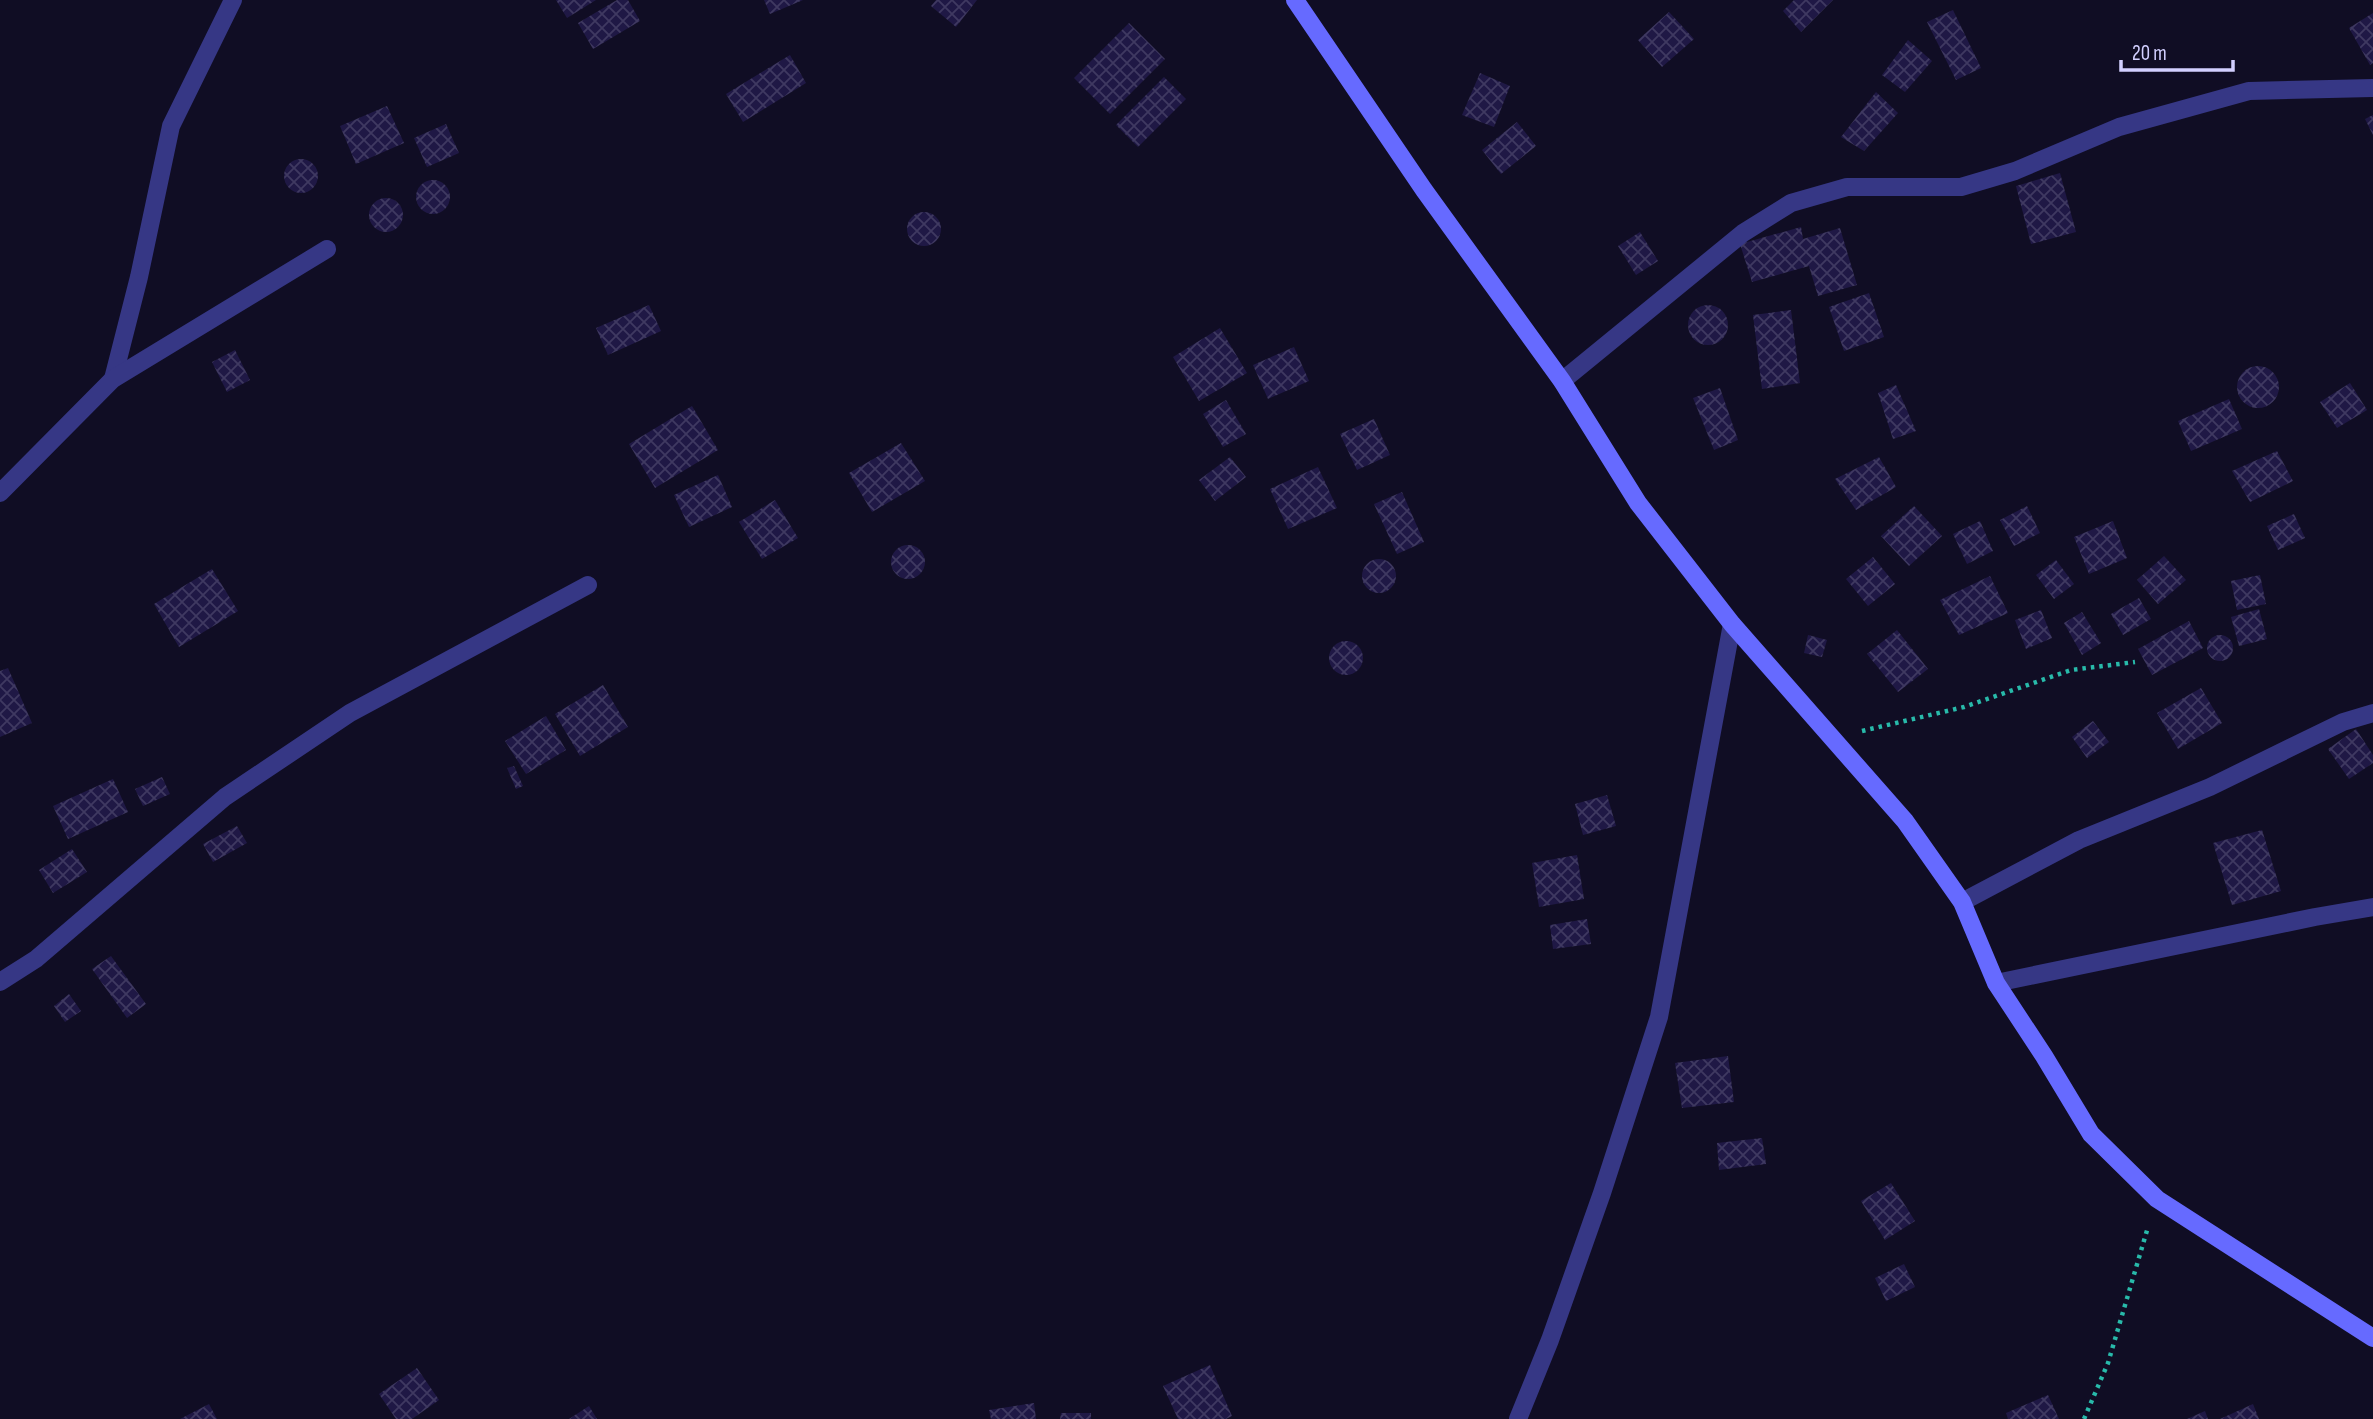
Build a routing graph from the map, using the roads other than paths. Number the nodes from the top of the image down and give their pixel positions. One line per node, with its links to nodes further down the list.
1 (233, 0): 5 (street)
2 (1295, 0): 6 (street)
3 (2373, 88): 6 (street)
4 (327, 249): 5 (street)
5 (113, 379): 7 (street)
6 (1562, 382): 9 (street)
7 (0, 493)
8 (589, 585): 13 (street)
9 (1732, 624): 11 (street); 16 (street)
10 (2373, 713): 11 (street)
11 (1962, 902): 14 (street)
12 (2373, 907): 14 (street)
13 (0, 982)
14 (1996, 984): 15 (street)
15 (2373, 1338)
16 (1518, 1419)

